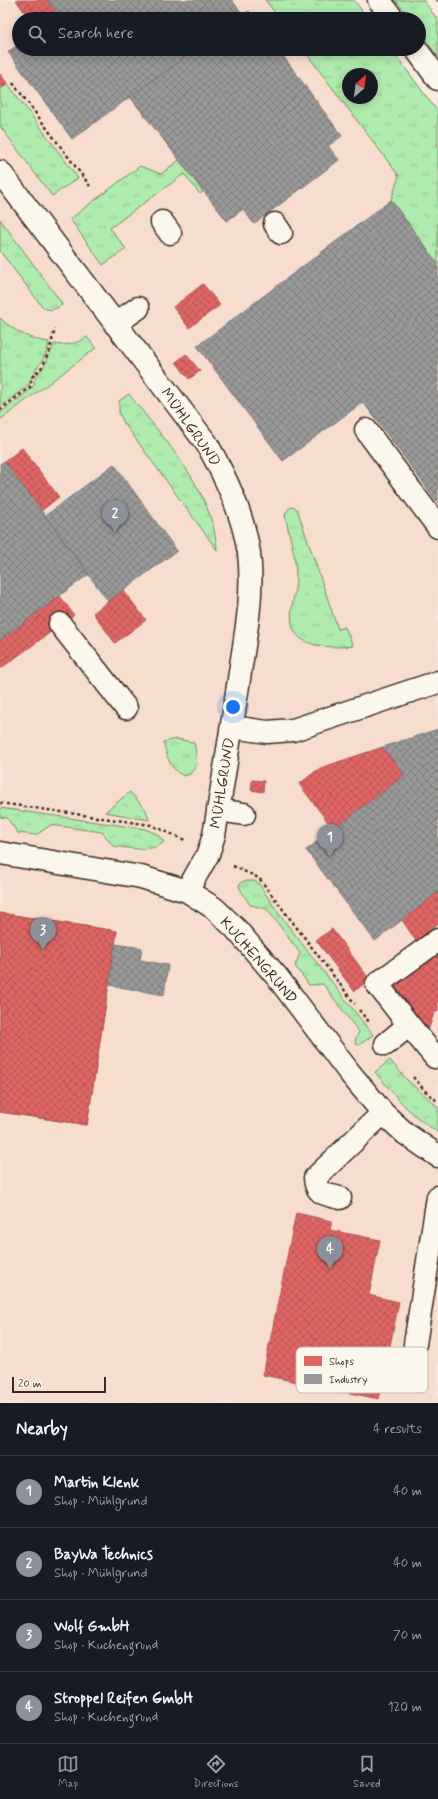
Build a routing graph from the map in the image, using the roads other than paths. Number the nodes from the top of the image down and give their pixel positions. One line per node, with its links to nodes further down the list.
1 (379, 0): 2 (street)
2 (388, 12)
3 (421, 56): 4 (street)
4 (438, 79)
5 (0, 172): 7 (street, MÜHLGRUND)
6 (138, 308): 7 (street)
7 (115, 324): 13 (street, MÜHLGRUND)
8 (366, 430): 9 (street)
9 (438, 527)
10 (60, 624): 12 (street)
11 (438, 682): 13 (street)
12 (126, 708)
13 (232, 727): 14 (street, MÜHLGRUND)
14 (218, 810): 15 (street); 17 (street, MÜHLGRUND)
15 (244, 814)
16 (0, 853): 17 (street, KUCHENGRUND)
17 (187, 891): 22 (street, KUCHENGRUND)
18 (438, 940): 19 (street)
19 (409, 1026): 20 (street); 21 (street)
20 (386, 1044)
21 (435, 1057)
22 (383, 1113): 23 (street, KUCHENGRUND); 25 (street)
23 (438, 1156)
24 (438, 1197): 26 (street)
25 (340, 1198)
26 (415, 1344)

